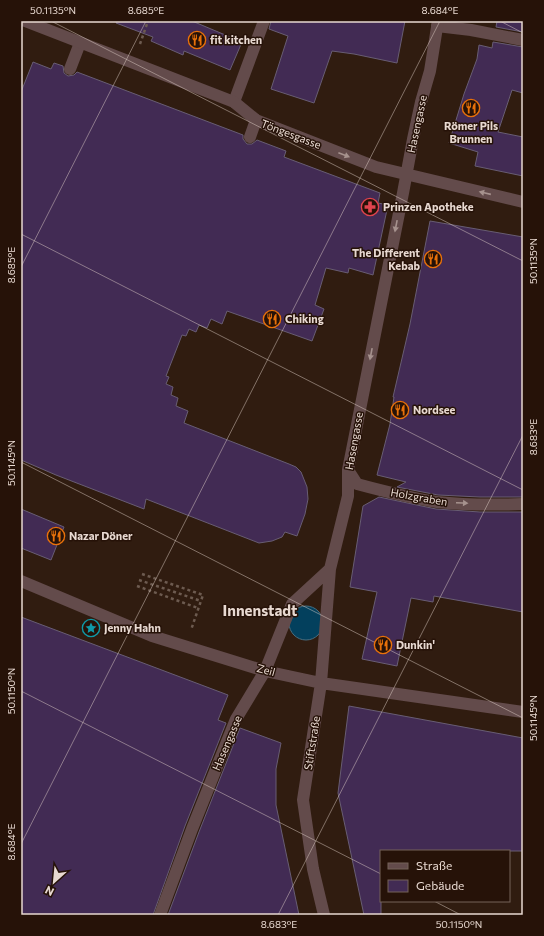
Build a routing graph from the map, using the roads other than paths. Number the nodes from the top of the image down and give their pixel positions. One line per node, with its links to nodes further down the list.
1 (25, 21): 5 (street, Töngesgasse)
2 (264, 21): 7 (street)
3 (438, 23): 4 (street); 10 (street, Hasengasse)
4 (523, 40)
5 (80, 43): 6 (street); 7 (street, Töngesgasse)
6 (70, 69)
7 (234, 102): 8 (street, Töngesgasse)
8 (256, 120): 9 (street); 10 (street, Töngesgasse, one-way to 10)
9 (250, 137)
10 (406, 174): 11 (street, Töngesgasse, one-way to 10); 12 (street, Hasengasse, one-way to 12)
11 (523, 202)
12 (348, 470): 13 (street, Holzgraben, one-way to 13); 14 (street, Hasengasse)
13 (523, 504)
14 (330, 569): 16 (street, Hasengasse); 17 (street, Stiftstraße)
15 (21, 581): 16 (street, Zeil)
16 (265, 671): 17 (street, Zeil); 19 (street, Hasengasse)
17 (320, 684): 18 (street, Zeil); 20 (street, Stiftstraße)
18 (523, 712)
19 (160, 915)
20 (324, 915)

